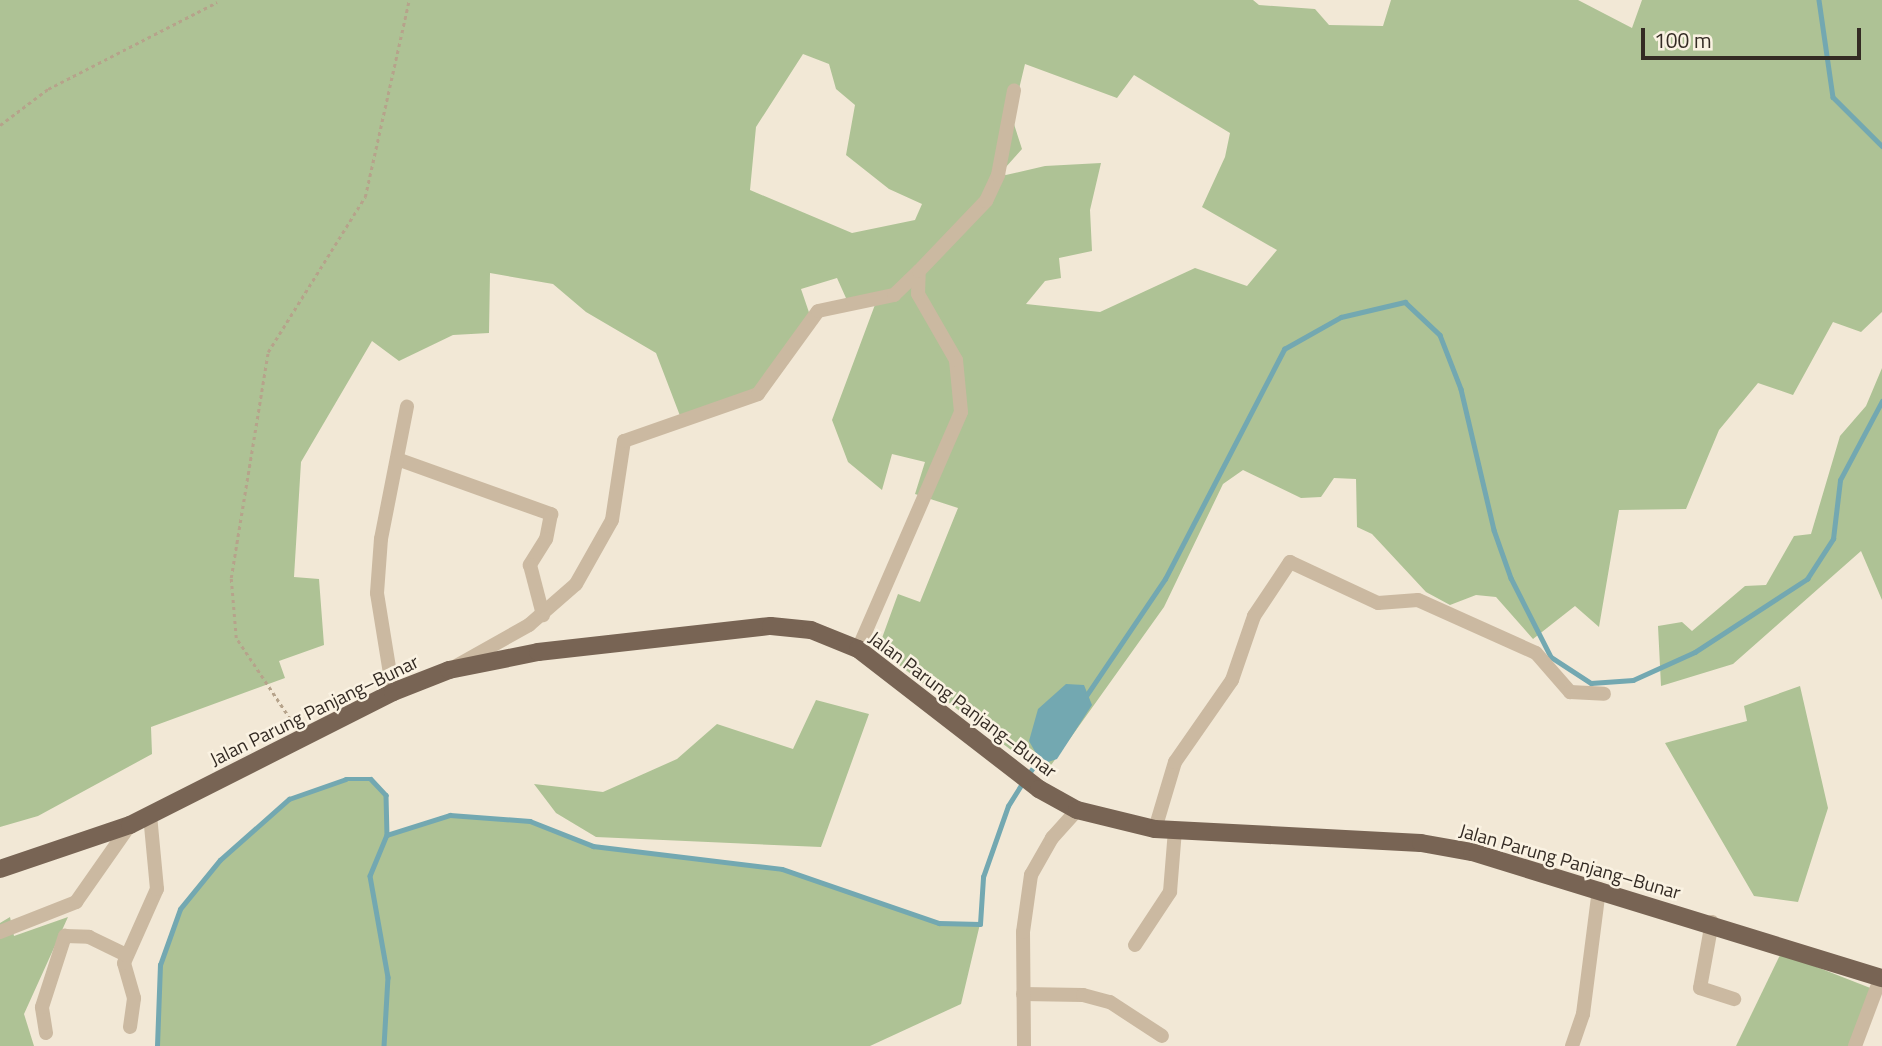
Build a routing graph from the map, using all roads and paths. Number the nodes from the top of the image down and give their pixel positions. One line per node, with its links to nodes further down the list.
1 (409, 0): 13 (path)
2 (217, 2): 4 (path)
3 (1014, 90): 5 (street)
4 (0, 125)
5 (919, 271): 8 (street); 9 (street)
6 (407, 407): 7 (street)
7 (397, 460): 8 (street); 11 (street)
8 (543, 615): 10 (street)
9 (858, 649): 10 (main road, Jalan Parung Panjang–Bunar); 14 (main road, Jalan Parung Panjang–Bunar)
10 (449, 670): 11 (main road, Jalan Parung Panjang–Bunar)
11 (393, 691): 13 (main road, Jalan Parung Panjang–Bunar)
12 (1604, 694): 17 (street)
13 (302, 736): 15 (main road, Jalan Parung Panjang–Bunar)
14 (1077, 810): 17 (main road, Jalan Parung Panjang–Bunar); 26 (street)
15 (150, 815): 16 (main road, Jalan Parung Panjang–Bunar); 24 (street)
16 (130, 825): 19 (main road, Jalan Parung Panjang–Bunar); 22 (street)
17 (1155, 829): 18 (main road, Jalan Parung Panjang–Bunar)
18 (1175, 830): 20 (main road, Jalan Parung Panjang–Bunar); 23 (street)
19 (0, 869)
20 (1599, 889): 21 (main road, Jalan Parung Panjang–Bunar); 32 (street)
21 (1712, 922): 25 (main road, Jalan Parung Panjang–Bunar); 27 (street)
22 (0, 932)
23 (1135, 945)
24 (126, 955): 28 (street); 29 (street)
25 (1882, 977): 33 (street)
26 (1023, 994): 30 (street); 31 (street)
27 (1734, 999)
28 (130, 1027)
29 (46, 1033)
30 (1162, 1036)
31 (1021, 1045)
32 (1572, 1046)
33 (1855, 1046)

